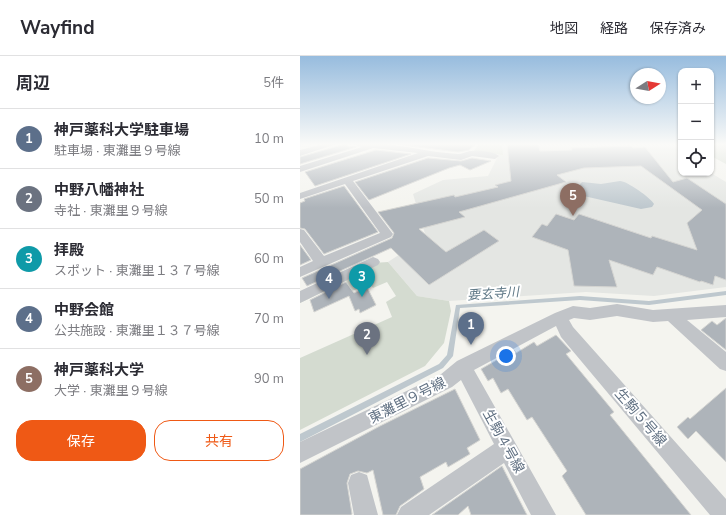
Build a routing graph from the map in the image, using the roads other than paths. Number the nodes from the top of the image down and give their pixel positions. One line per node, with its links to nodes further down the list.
1 (390, 165): 4 (street)
2 (301, 168): 3 (street)
3 (300, 178)
4 (348, 180): 5 (street); 7 (street)
5 (300, 196)
6 (300, 233): 7 (street)
7 (322, 262): 9 (street)
8 (373, 262): 10 (street)
9 (300, 272)
10 (300, 297)
11 (726, 311): 12 (street, 東灘里９号線)
12 (671, 315): 13 (street, 東灘里９号線); 14 (street)
13 (560, 317): 15 (street, 東灘里９号線); 22 (street, 生駒５号線)
14 (726, 363)
15 (463, 367): 16 (street, 生駒４号線); 17 (street, 東灘里９号線)
16 (507, 448): 20 (street); 21 (street, 生駒４号線)
17 (300, 453)
18 (359, 483): 19 (street)
19 (366, 515)
20 (409, 515)
21 (544, 515)
22 (726, 515)

